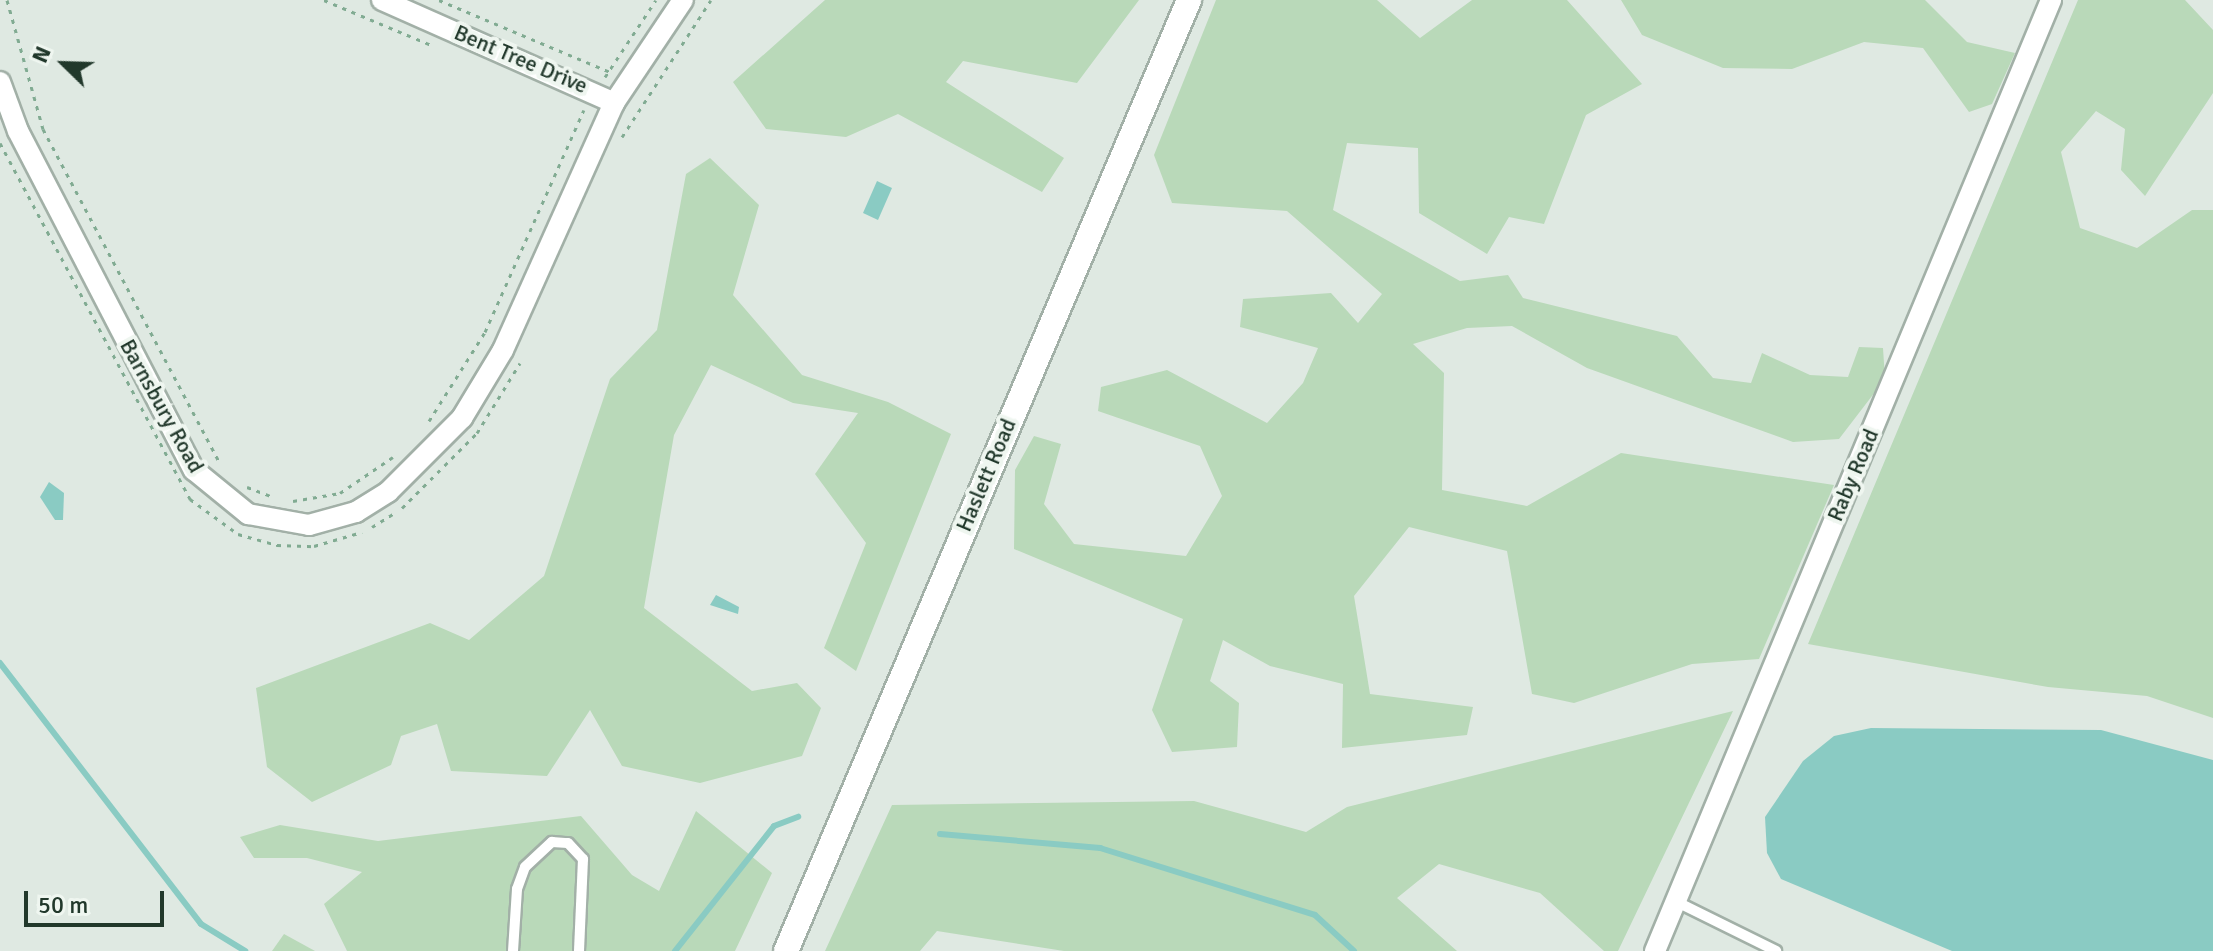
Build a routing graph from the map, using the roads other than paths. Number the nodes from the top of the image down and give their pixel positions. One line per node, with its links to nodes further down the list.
1 (382, 0): 6 (street, Bent Tree Drive)
2 (683, 0): 6 (street, Barnsbury Road)
3 (1189, 0): 10 (main road, Haslett Road)
4 (2051, 0): 7 (street, Raby Road)
5 (0, 82): 6 (street, Barnsbury Road)
6 (614, 103)
7 (1675, 901): 11 (street, Raby Road); 12 (lane)
8 (513, 951): 9 (lane)
9 (579, 951)
10 (786, 951)
11 (1655, 951)
12 (1776, 951)

